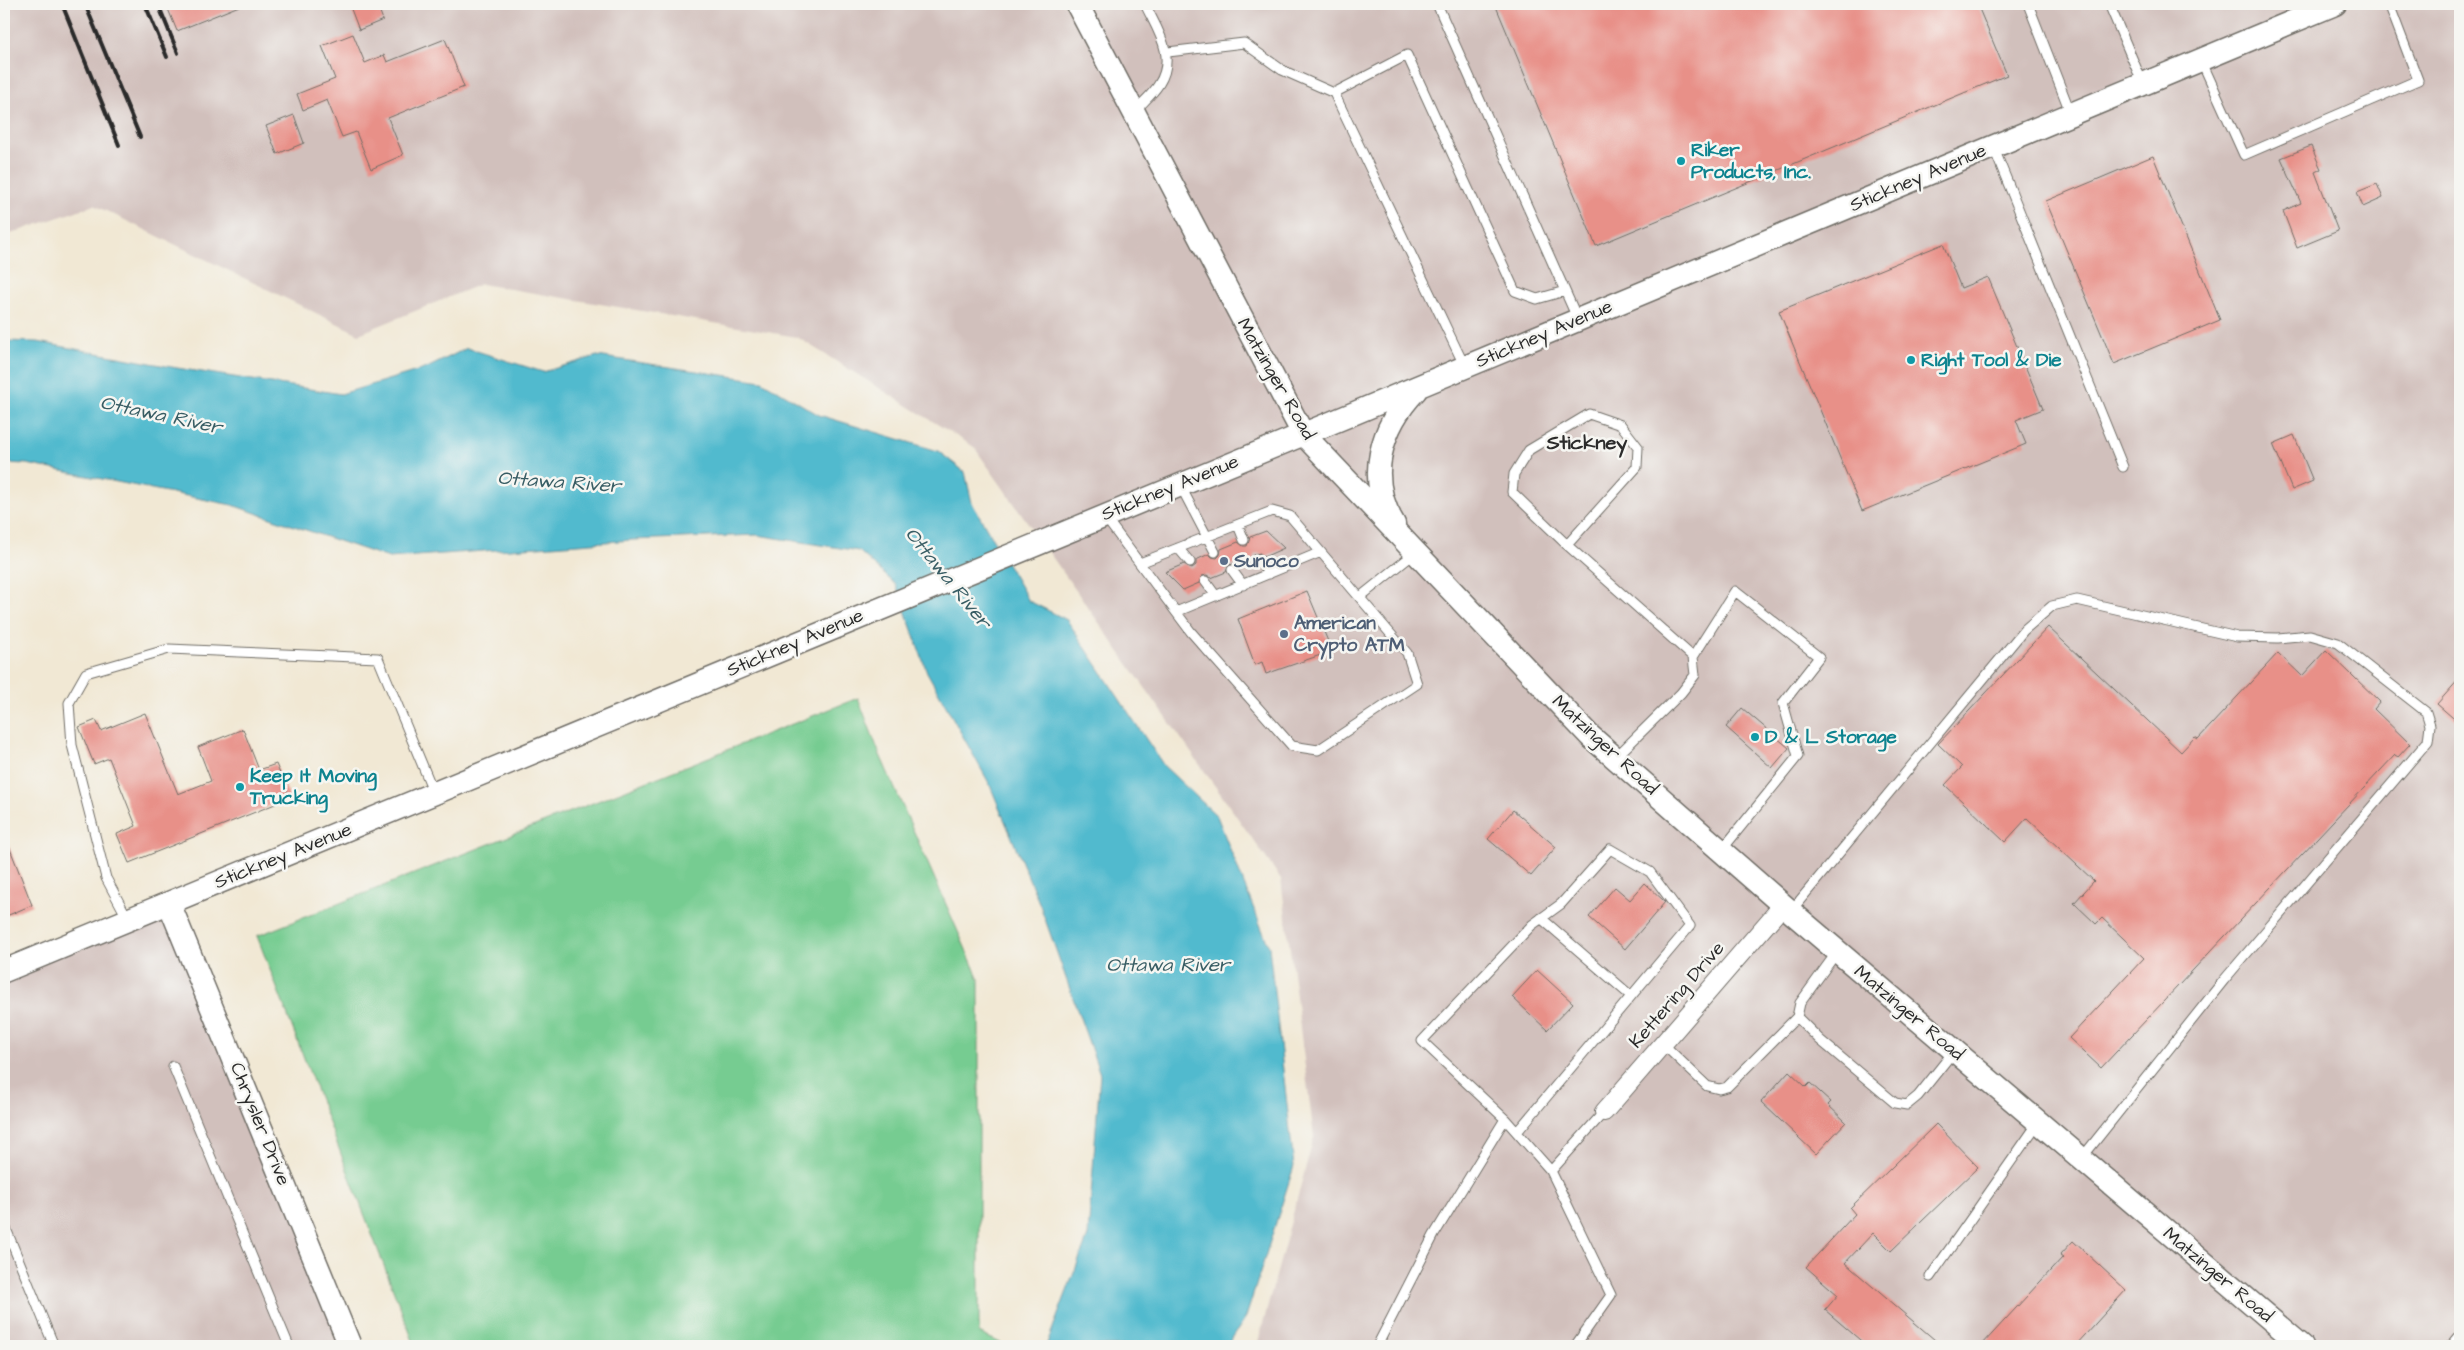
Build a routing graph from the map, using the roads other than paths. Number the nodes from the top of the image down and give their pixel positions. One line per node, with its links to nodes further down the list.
1 (1077, 4): 12 (street, Matzinger Road)
2 (1145, 4): 8 (lane)
3 (1437, 4): 15 (lane)
4 (2028, 4): 13 (lane)
5 (2109, 4): 10 (lane)
6 (2335, 4): 9 (street, Stickney Avenue)
7 (2389, 4): 9 (lane)
8 (1168, 52): 11 (lane); 12 (lane)
9 (2200, 60): 10 (street, Stickney Avenue)
10 (2143, 84): 13 (street, Stickney Avenue)
11 (1334, 92): 15 (lane); 17 (lane)
12 (1133, 113): 19 (street, Matzinger Road)
13 (2071, 114): 14 (street, Stickney Avenue)
14 (1993, 146): 16 (street, Stickney Avenue); 20 (lane)
15 (1565, 291): 16 (lane)
16 (1578, 320): 17 (street, Stickney Avenue)
17 (1465, 367): 18 (street, Stickney Avenue)
18 (1420, 385): 19 (street, Stickney Avenue); 28 (street)
19 (1303, 434): 21 (street, Stickney Avenue); 28 (street, Matzinger Road)
20 (2123, 467)
21 (1179, 484): 22 (street, Stickney Avenue); 24 (lane)
22 (1104, 515): 33 (lane); 43 (street, Stickney Avenue)
23 (1238, 525): 24 (lane); 25 (lane); 30 (lane)
24 (1206, 537): 27 (lane); 29 (lane)
25 (1244, 540)
26 (1567, 545): 26 (lane); 41 (lane)
27 (1178, 548): 32 (lane); 33 (lane)
28 (1411, 548): 39 (lane); 42 (street, Matzinger Road)
29 (1215, 552)
30 (1321, 552): 35 (lane); 39 (lane)
31 (1258, 559): 35 (lane)
32 (1190, 562)
33 (1140, 564): 40 (lane)
34 (1232, 570): 37 (lane)
35 (1269, 574): 37 (lane)
36 (1205, 581): 38 (lane)
37 (1243, 585): 38 (lane)
38 (1216, 596): 40 (lane)
39 (1360, 598): 40 (lane)
40 (1176, 612)
41 (1693, 657): 42 (lane); 44 (lane)
42 (1616, 757): 44 (street, Matzinger Road)
43 (434, 793): 45 (street, Stickney Avenue); 48 (lane)
44 (1720, 851): 46 (street, Matzinger Road)
45 (169, 903): 48 (street, Stickney Avenue); 67 (street, Chrysler Drive)
46 (1786, 908): 49 (street, Matzinger Road); 53 (street, Kettering Drive); 60 (lane)
47 (1541, 918): 51 (lane); 51 (lane); 57 (lane)
48 (128, 919): 50 (street, Stickney Avenue)
49 (1837, 952): 52 (lane); 54 (street, Matzinger Road)
50 (4, 971)
51 (1631, 996): 59 (lane)
52 (1798, 1017): 53 (lane); 54 (lane)
53 (1663, 1044): 56 (street, Kettering Drive)
54 (1954, 1051): 58 (street, Matzinger Road)
55 (173, 1066): 66 (lane)
56 (1604, 1112): 61 (lane)
57 (1505, 1119): 59 (lane); 68 (lane)
58 (2038, 1123): 60 (street, Matzinger Road); 63 (lane)
59 (1517, 1132): 61 (lane)
60 (2081, 1159): 70 (street, Matzinger Road)
61 (1551, 1171): 69 (lane)
62 (4, 1224): 65 (lane)
63 (1930, 1277)
64 (2460, 1335): 71 (lane)
65 (54, 1346)
66 (289, 1346)
67 (350, 1346)
68 (1377, 1346)
69 (1575, 1346)
70 (2302, 1346)
71 (2451, 1346)

